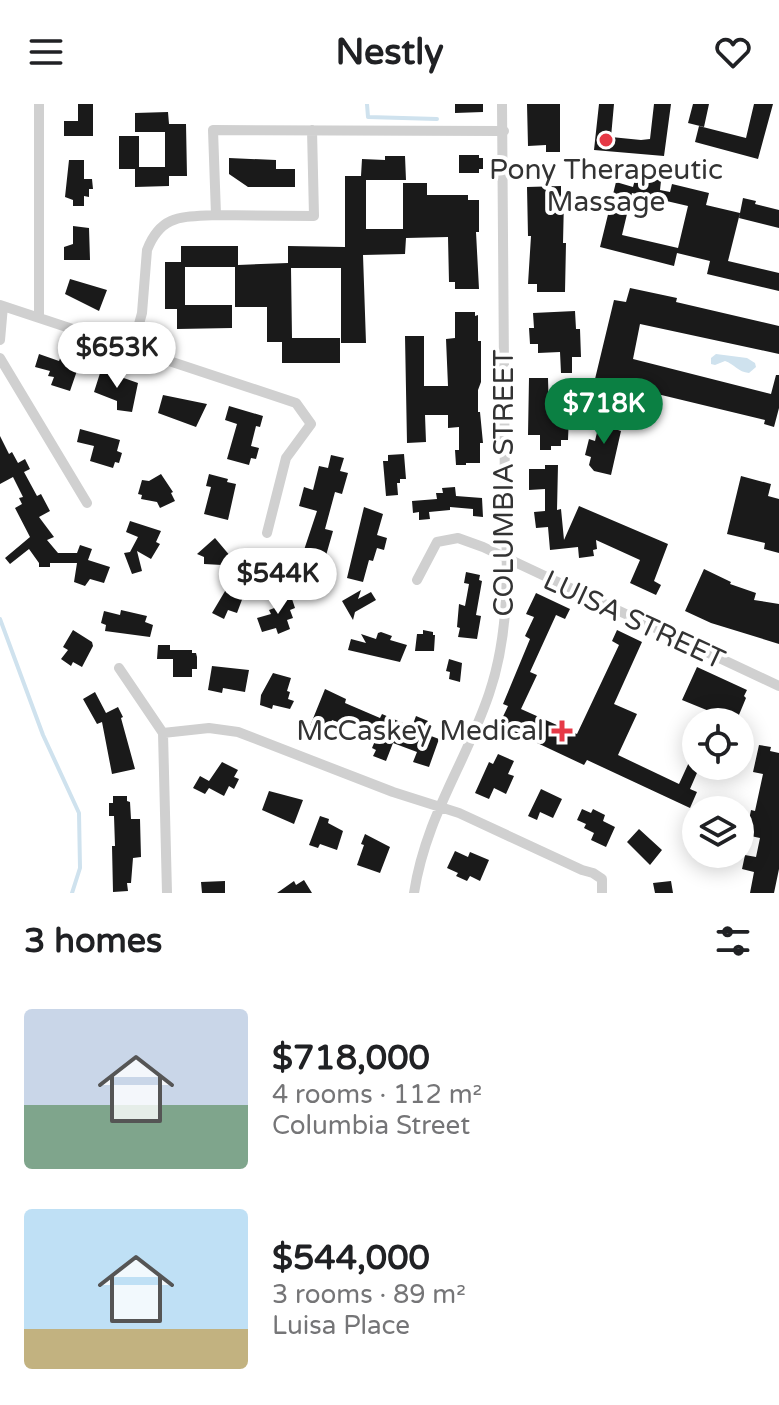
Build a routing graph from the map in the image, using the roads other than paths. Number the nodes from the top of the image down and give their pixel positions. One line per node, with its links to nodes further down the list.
1 (39, 104): 7 (street)
2 (502, 104): 4 (street, COLUMBIA STREET)
3 (312, 130): 4 (street); 5 (street); 5 (street)
4 (504, 131): 13 (street, COLUMBIA STREET)
5 (216, 215): 9 (street)
6 (2, 306): 7 (street); 8 (street)
7 (39, 318): 9 (street)
8 (0, 340)
9 (132, 350): 12 (street)
10 (0, 358): 11 (street)
11 (87, 503)
12 (267, 533)
13 (507, 561): 14 (street, LUISA STREET); 16 (street, LUISA STREET); 18 (street, COLUMBIA STREET)
14 (417, 580)
15 (119, 668): 17 (street)
16 (779, 686)
17 (163, 733): 18 (street); 19 (street)
18 (438, 807): 20 (street, COLUMBIA STREET); 21 (street)
19 (167, 893)
20 (414, 893)
21 (602, 893)

